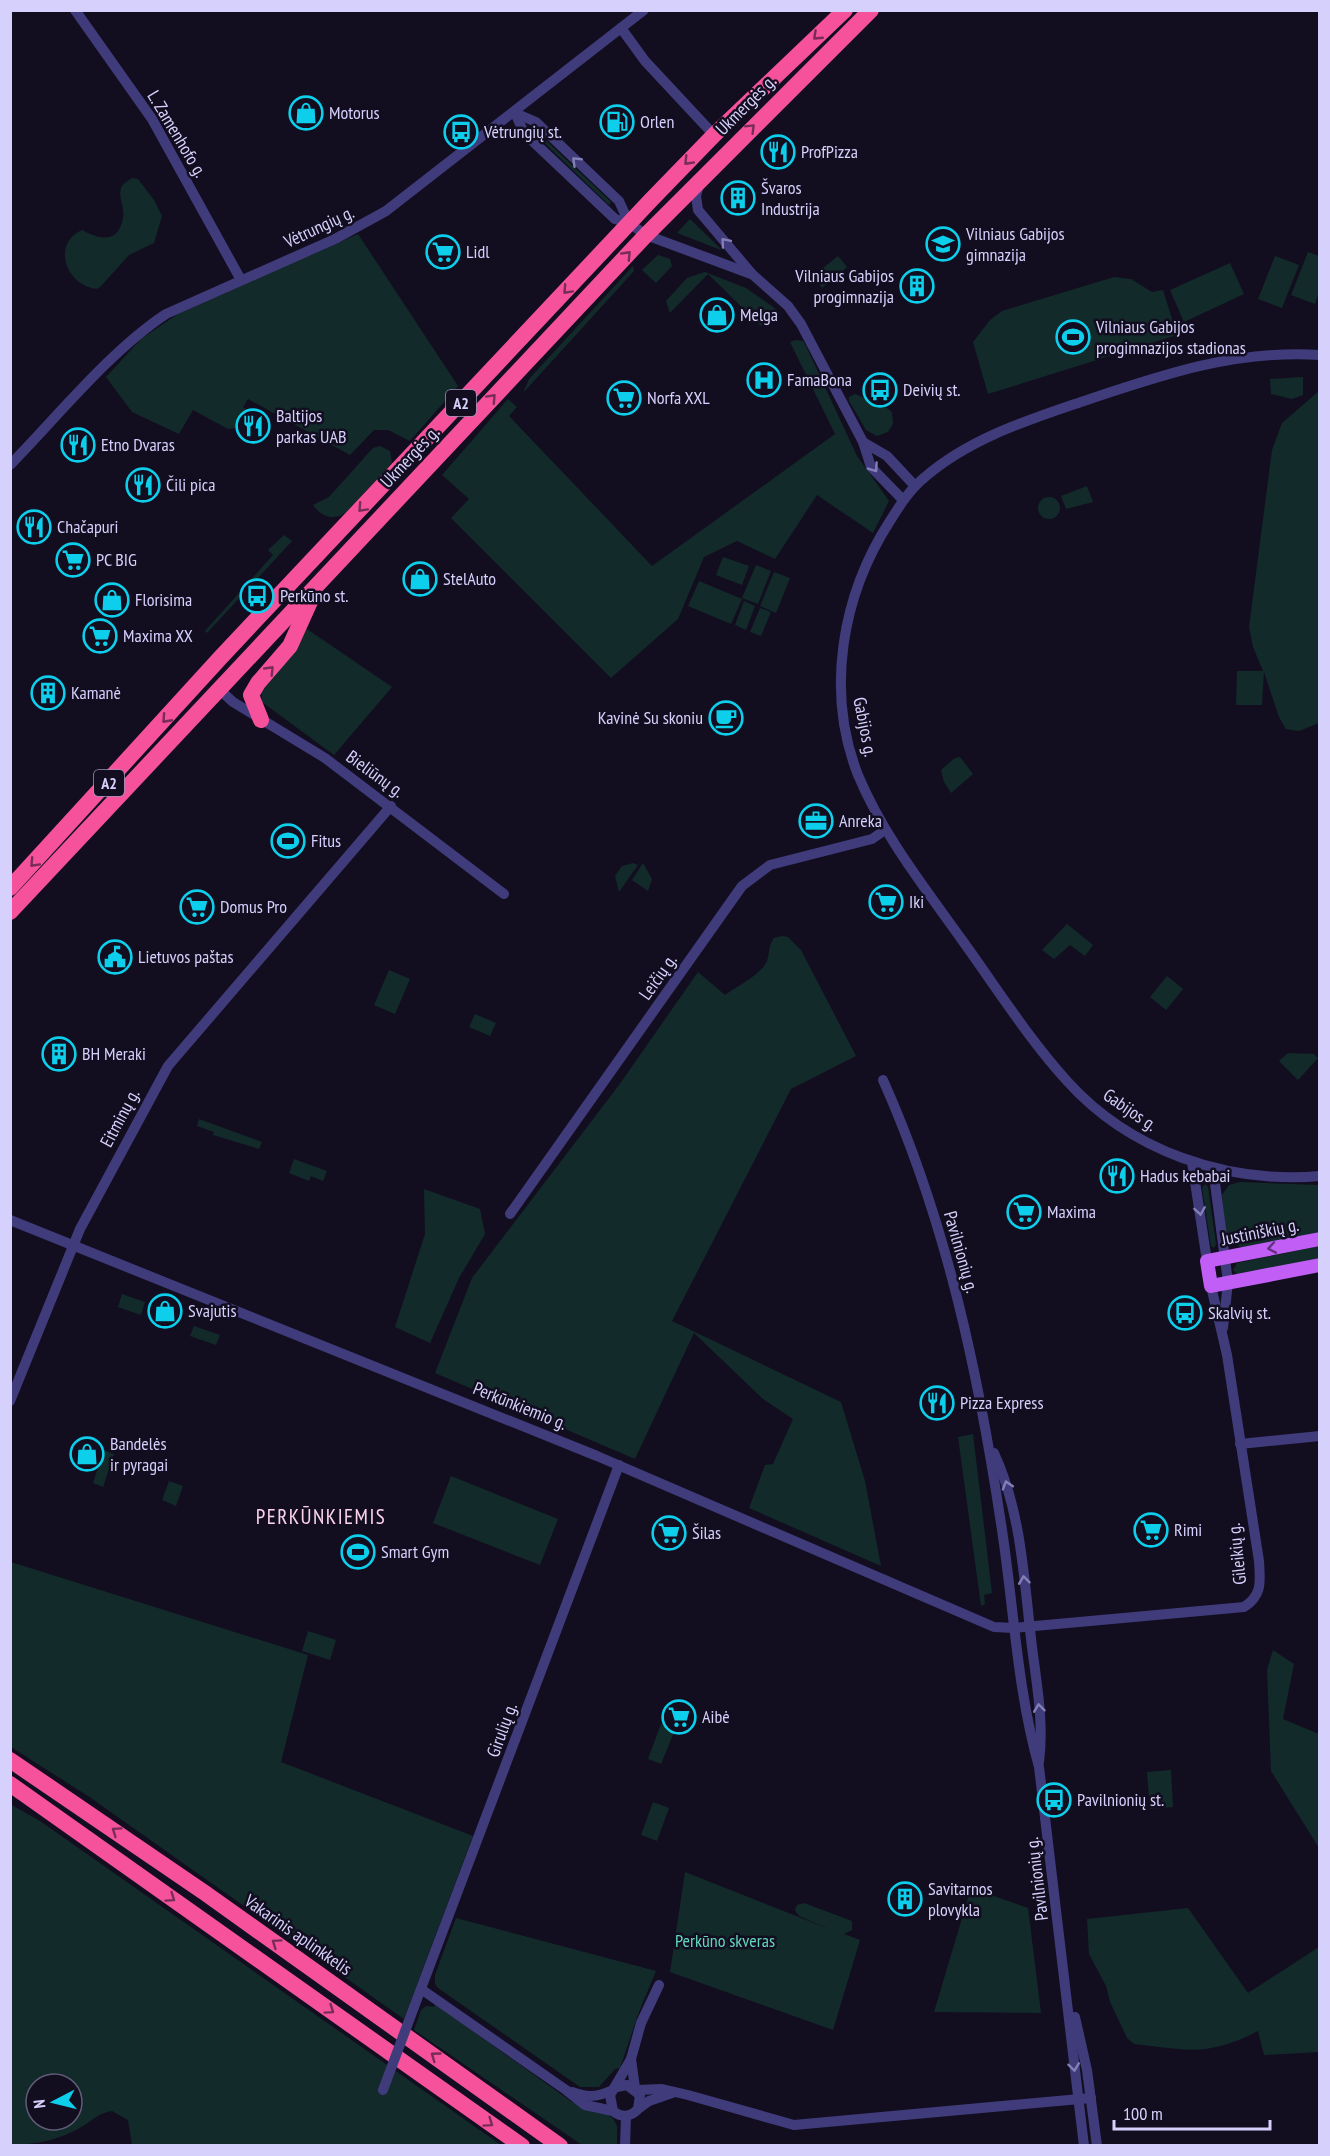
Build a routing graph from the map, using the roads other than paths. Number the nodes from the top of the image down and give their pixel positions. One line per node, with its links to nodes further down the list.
1 (75, 10): 12 (street, L. Zamenhofo g.)
2 (644, 10): 5 (street, Vėtrungių g.)
3 (845, 10): 7 (highway, Ukmergės g. / A2, one-way to 7)
4 (871, 10): 8 (highway, Ukmergės g. / A2, one-way to 4)
5 (621, 28): 6 (street, Vėtrungių g.); 7 (street)
6 (515, 112): 9 (street, one-way to 6); 9 (street); 12 (street, Vėtrungių g.)
7 (714, 135): 9 (highway, Ukmergės g. / A2, one-way to 9)
8 (710, 169): 10 (highway, Ukmergės g. / A2); 11 (street, one-way to 8)
9 (629, 223): 10 (street); 19 (highway, Ukmergės g. / A2, one-way to 19)
10 (645, 235): 11 (street); 18 (highway, Ukmergės g. / A2, one-way to 10)
11 (752, 274): 14 (street)
12 (242, 280): 15 (street, Vėtrungių g.)
13 (1320, 355): 16 (street, Gabijos g.)
14 (863, 442): 16 (street); 17 (street, one-way to 17)
15 (10, 465)
16 (915, 486): 17 (street, Gabijos g.)
17 (903, 500): 23 (street, Gabijos g.)
18 (320, 581): 20 (highway, Ukmergės g. / A2); 21 (highway, one-way to 18)
19 (200, 681): 20 (highway); 24 (highway, Ukmergės g. / A2, one-way to 24)
20 (220, 690): 21 (street, Bieliūnų g.); 26 (highway, Ukmergės g. / A2)
21 (261, 720): 22 (street, Bieliūnų g.)
22 (391, 806): 25 (street, Bieliūnų g.); 34 (street, Eitminų g.)
23 (885, 830): 28 (street, Gabijos g.); 31 (street, Leičių g.)
24 (10, 888)
25 (504, 894)
26 (10, 912)
27 (883, 1080): 43 (street, Pavilnionių g.)
28 (1192, 1162): 29 (street, Gabijos g.); 36 (street, Gileikių g., one-way to 36)
29 (1213, 1168): 30 (street, Gabijos g.); 35 (street, Gileikių g.)
30 (1320, 1176)
31 (510, 1214)
32 (10, 1220): 34 (street, Perkūnkiemio g.)
33 (1320, 1239): 35 (main road, Justiniškių g., one-way to 35)
34 (73, 1245): 41 (street, Eitminų g.); 45 (street, Perkūnkiemio g.)
35 (1224, 1257): 36 (main road, Justiniškių g.); 38 (street, Gileikių g.)
36 (1207, 1261): 39 (main road, Gileikių g.)
37 (1320, 1266): 38 (main road)
38 (1228, 1282): 39 (main road); 40 (street, Gileikių g.)
39 (1211, 1286): 40 (street, Gileikių g.)
40 (1223, 1333): 44 (street, Gileikių g.)
41 (10, 1401)
42 (1320, 1436): 44 (street)
43 (988, 1440): 46 (street, Pavilnionių g., one-way to 43); 47 (street, Pavilnionių g.)
44 (1240, 1444): 46 (street, Gileikių g.)
45 (619, 1465): 47 (street, Perkūnkiemio g.); 55 (street, Girulių g.)
46 (1030, 1626): 47 (street, Gileikių g.); 49 (street, Pavilnionių g., one-way to 46)
47 (1014, 1628): 49 (street, Pavilnionių g.)
48 (10, 1760): 68 (highway, Vakarinis aplinkkelis, one-way to 48)
49 (1039, 1767): 54 (street, Pavilnionių g.)
50 (10, 1784): 52 (highway)
51 (10, 1798): 52 (highway)
52 (54, 1816): 67 (highway, one-way to 67)
53 (659, 1985): 56 (street)
54 (1067, 1988): 62 (street, Pavilnionių g.); 63 (street, Pavilnionių g., one-way to 63)
55 (421, 1989): 59 (street, Girulių g., bridge); 60 (street)
56 (631, 2059): 57 (street); 58 (street)
57 (615, 2089): 58 (street); 60 (street); 65 (street)
58 (636, 2089): 61 (street); 64 (street)
59 (383, 2090)
60 (566, 2090): 65 (street)
61 (672, 2093): 63 (street); 64 (street)
62 (1091, 2098): 63 (street); 71 (street, Pavilnionių g.)
63 (1079, 2099): 70 (street, Pavilnionių g.)
64 (638, 2109): 66 (street)
65 (613, 2111): 66 (street)
66 (626, 2116): 69 (street)
67 (522, 2145)
68 (560, 2145)
69 (624, 2145)
70 (1084, 2145)
71 (1097, 2145)

